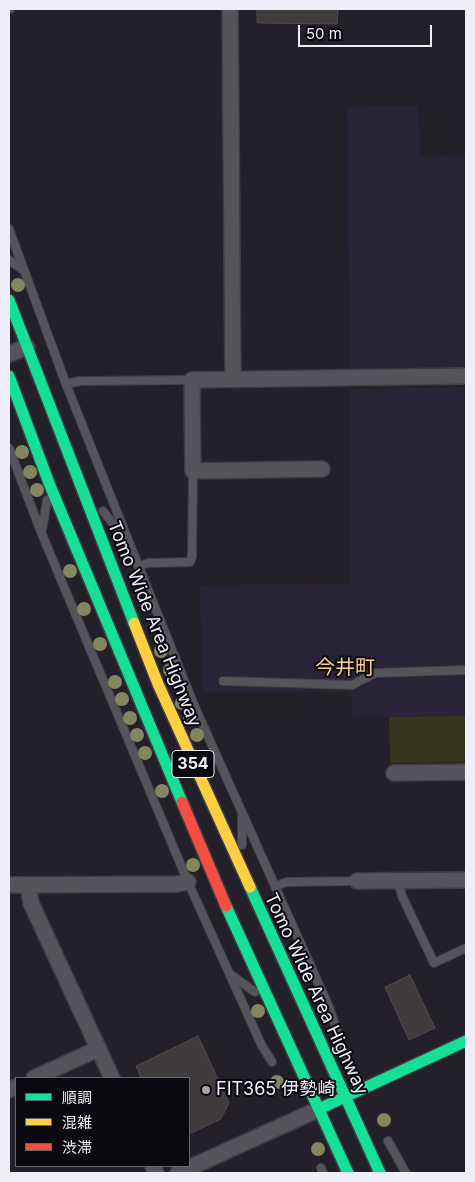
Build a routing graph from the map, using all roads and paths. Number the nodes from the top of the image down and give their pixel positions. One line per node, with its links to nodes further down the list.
1 (230, 9): 10 (street)
2 (9, 228): 4 (lane)
3 (9, 260): 4 (lane)
4 (24, 271): 12 (lane)
5 (9, 300): 6 (main road, Tomo Wide Area Highway / 354)
6 (26, 348): 7 (street); 17 (main road, Tomo Wide Area Highway / 354)
7 (9, 354)
8 (9, 376): 16 (main road, 354)
9 (466, 376): 10 (street)
10 (233, 379): 11 (street)
11 (192, 380): 12 (lane); 15 (street)
12 (66, 384): 19 (lane)
13 (9, 448): 18 (lane)
14 (322, 469): 15 (street)
15 (193, 471): 20 (lane)
16 (49, 482): 18 (lane); 36 (main road, 354)
17 (84, 496): 19 (lane); 26 (main road, Tomo Wide Area Highway / 354)
18 (41, 532): 30 (lane)
19 (126, 536): 20 (lane)
20 (138, 566): 25 (lane)
21 (466, 670): 22 (lane)
22 (223, 681)
23 (466, 772): 24 (street)
24 (394, 773)
25 (242, 812): 26 (lane); 33 (lane)
26 (241, 872): 43 (main road, Tomo Wide Area Highway / 354)
27 (466, 880): 29 (street)
28 (357, 881): 29 (street); 33 (lane)
29 (398, 881): 34 (lane)
30 (188, 882): 32 (street); 35 (lane)
31 (9, 885): 32 (street)
32 (28, 885): 39 (street)
33 (275, 886): 37 (lane)
34 (466, 948)
35 (229, 974): 36 (lane); 40 (lane)
36 (269, 1002): 44 (main road, 354)
37 (337, 1031)
38 (466, 1041): 43 (main road)
39 (98, 1049): 41 (street); 42 (street)
40 (272, 1062)
41 (36, 1077)
42 (112, 1077)
43 (344, 1098): 44 (main road); 48 (main road, Tomo Wide Area Highway / 354)
44 (319, 1109): 46 (street); 47 (main road, 354)
45 (388, 1141): 49 (lane)
46 (178, 1173)
47 (348, 1173)
48 (380, 1173)
49 (406, 1173)

